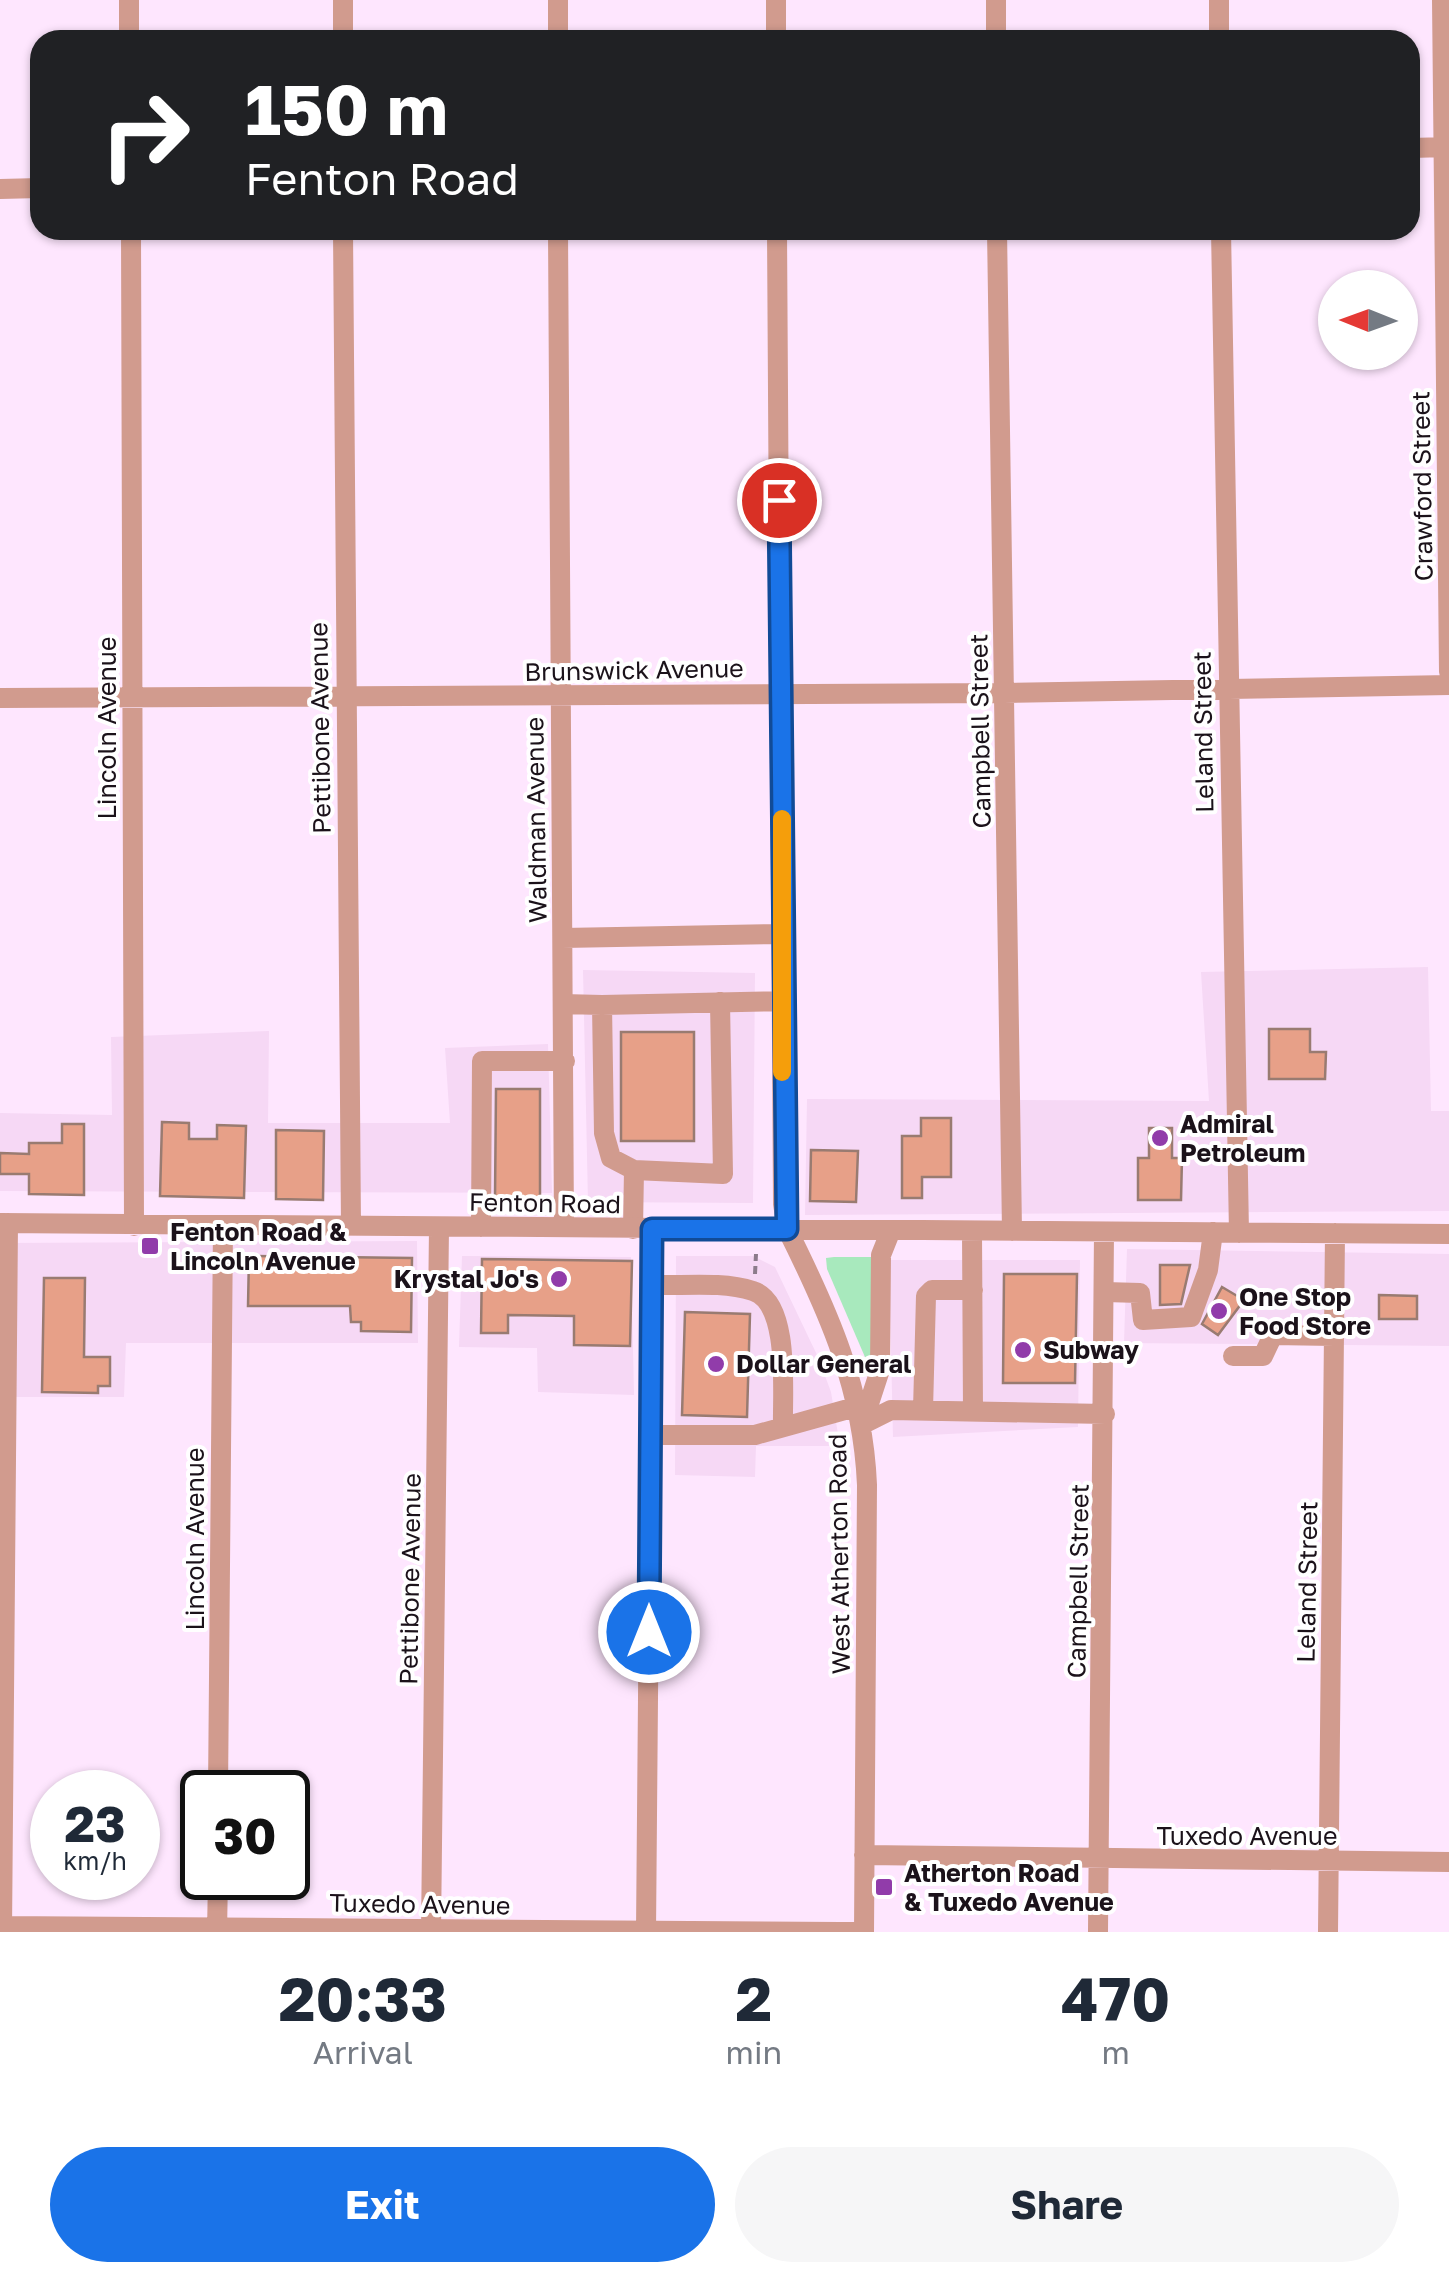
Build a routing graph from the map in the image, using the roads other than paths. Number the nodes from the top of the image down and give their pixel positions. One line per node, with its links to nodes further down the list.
1 (129, 0): 8 (street)
2 (343, 0): 9 (street)
3 (558, 0): 10 (street)
4 (776, 0): 11 (street)
5 (996, 0): 12 (street)
6 (1219, 0): 13 (street)
7 (1442, 0): 14 (street, Crawford Street)
8 (129, 30)
9 (343, 30)
10 (558, 30)
11 (776, 30)
12 (996, 30)
13 (1219, 30)
14 (1446, 147): 15 (street); 24 (street, Crawford Street)
15 (1420, 148)
16 (30, 188): 17 (street)
17 (0, 189)
18 (130, 240): 30 (street, Lincoln Avenue)
19 (343, 240): 32 (street, Pettibone Avenue)
20 (558, 240): 29 (street, Waldman Avenue)
21 (777, 240): 28 (street, West Atherton Road)
22 (997, 240): 27 (street, Campbell Street)
23 (1221, 240): 26 (street, Leland Street)
24 (1449, 672)
25 (1449, 685): 26 (street, Brunswick Avenue)
26 (1227, 689): 27 (street, Brunswick Avenue); 55 (street, Leland Street)
27 (1004, 693): 28 (street, Brunswick Avenue); 52 (street, Campbell Street)
28 (781, 694): 29 (street, Brunswick Avenue); 33 (street, West Atherton Road)
29 (559, 696): 32 (street, Brunswick Avenue); 34 (street, Waldman Avenue)
30 (132, 697): 31 (street, Brunswick Avenue); 32 (street, Brunswick Avenue); 42 (street, Lincoln Avenue)
31 (0, 698)
32 (344, 698): 44 (street, Pettibone Avenue)
33 (782, 934): 34 (street); 35 (street, West Atherton Road)
34 (562, 938): 37 (street, Waldman Avenue)
35 (782, 1001): 36 (street); 49 (street, West Atherton Road)
36 (720, 1002): 38 (street); 40 (street)
37 (563, 1004): 38 (street); 39 (street, Waldman Avenue)
38 (602, 1006): 40 (street)
39 (565, 1061): 46 (street); 47 (street, Waldman Avenue)
40 (634, 1170): 48 (street)
41 (4, 1223): 42 (street, Fenton Road); 75 (street)
42 (134, 1226): 43 (street, Fenton Road)
43 (223, 1226): 44 (street, Fenton Road); 69 (street, Lincoln Avenue)
44 (351, 1226): 45 (street, Fenton Road)
45 (438, 1227): 46 (street, Fenton Road); 77 (street, Pettibone Avenue)
46 (482, 1227): 47 (street, Fenton Road)
47 (564, 1228): 48 (street, Fenton Road)
48 (643, 1229): 49 (street, Fenton Road); 58 (street)
49 (787, 1229): 50 (street, Fenton Road); 66 (street, West Atherton Road)
50 (891, 1230): 51 (street, Fenton Road); 66 (street)
51 (972, 1231): 52 (street, Fenton Road); 59 (street)
52 (1012, 1231): 53 (street, Fenton Road)
53 (1104, 1232): 54 (street, Fenton Road); 60 (street, Campbell Street)
54 (1213, 1232): 55 (street, Fenton Road); 60 (street)
55 (1239, 1232): 56 (street, Fenton Road)
56 (1336, 1233): 57 (street, Fenton Road); 61 (street, Leland Street)
57 (1449, 1234)
58 (652, 1285): 67 (street); 68 (street)
59 (973, 1290): 63 (street); 64 (street)
60 (1105, 1292): 65 (street, Campbell Street)
61 (1334, 1336): 62 (street); 72 (street, Leland Street)
62 (1233, 1356)
63 (923, 1410): 64 (street); 66 (street)
64 (973, 1411): 65 (street)
65 (1106, 1414): 71 (street, Campbell Street)
66 (861, 1415): 67 (street); 70 (street, West Atherton Road)
67 (783, 1427): 68 (street)
68 (650, 1436): 78 (street)
69 (218, 1770)
70 (864, 1856): 71 (street, Tuxedo Avenue); 80 (street, West Atherton Road)
71 (1098, 1860): 72 (street, Tuxedo Avenue); 81 (street, Campbell Street)
72 (1329, 1862): 73 (street, Tuxedo Avenue); 82 (street, Leland Street)
73 (1449, 1862)
74 (218, 1900): 76 (street)
75 (2, 1928): 76 (street, Tuxedo Avenue)
76 (217, 1930): 77 (street, Tuxedo Avenue)
77 (432, 1931): 78 (street, Tuxedo Avenue)
78 (646, 1931): 79 (street, Tuxedo Avenue)
79 (841, 1932): 80 (street, Tuxedo Avenue)
80 (864, 1932)
81 (1098, 1932)
82 (1328, 1932)

